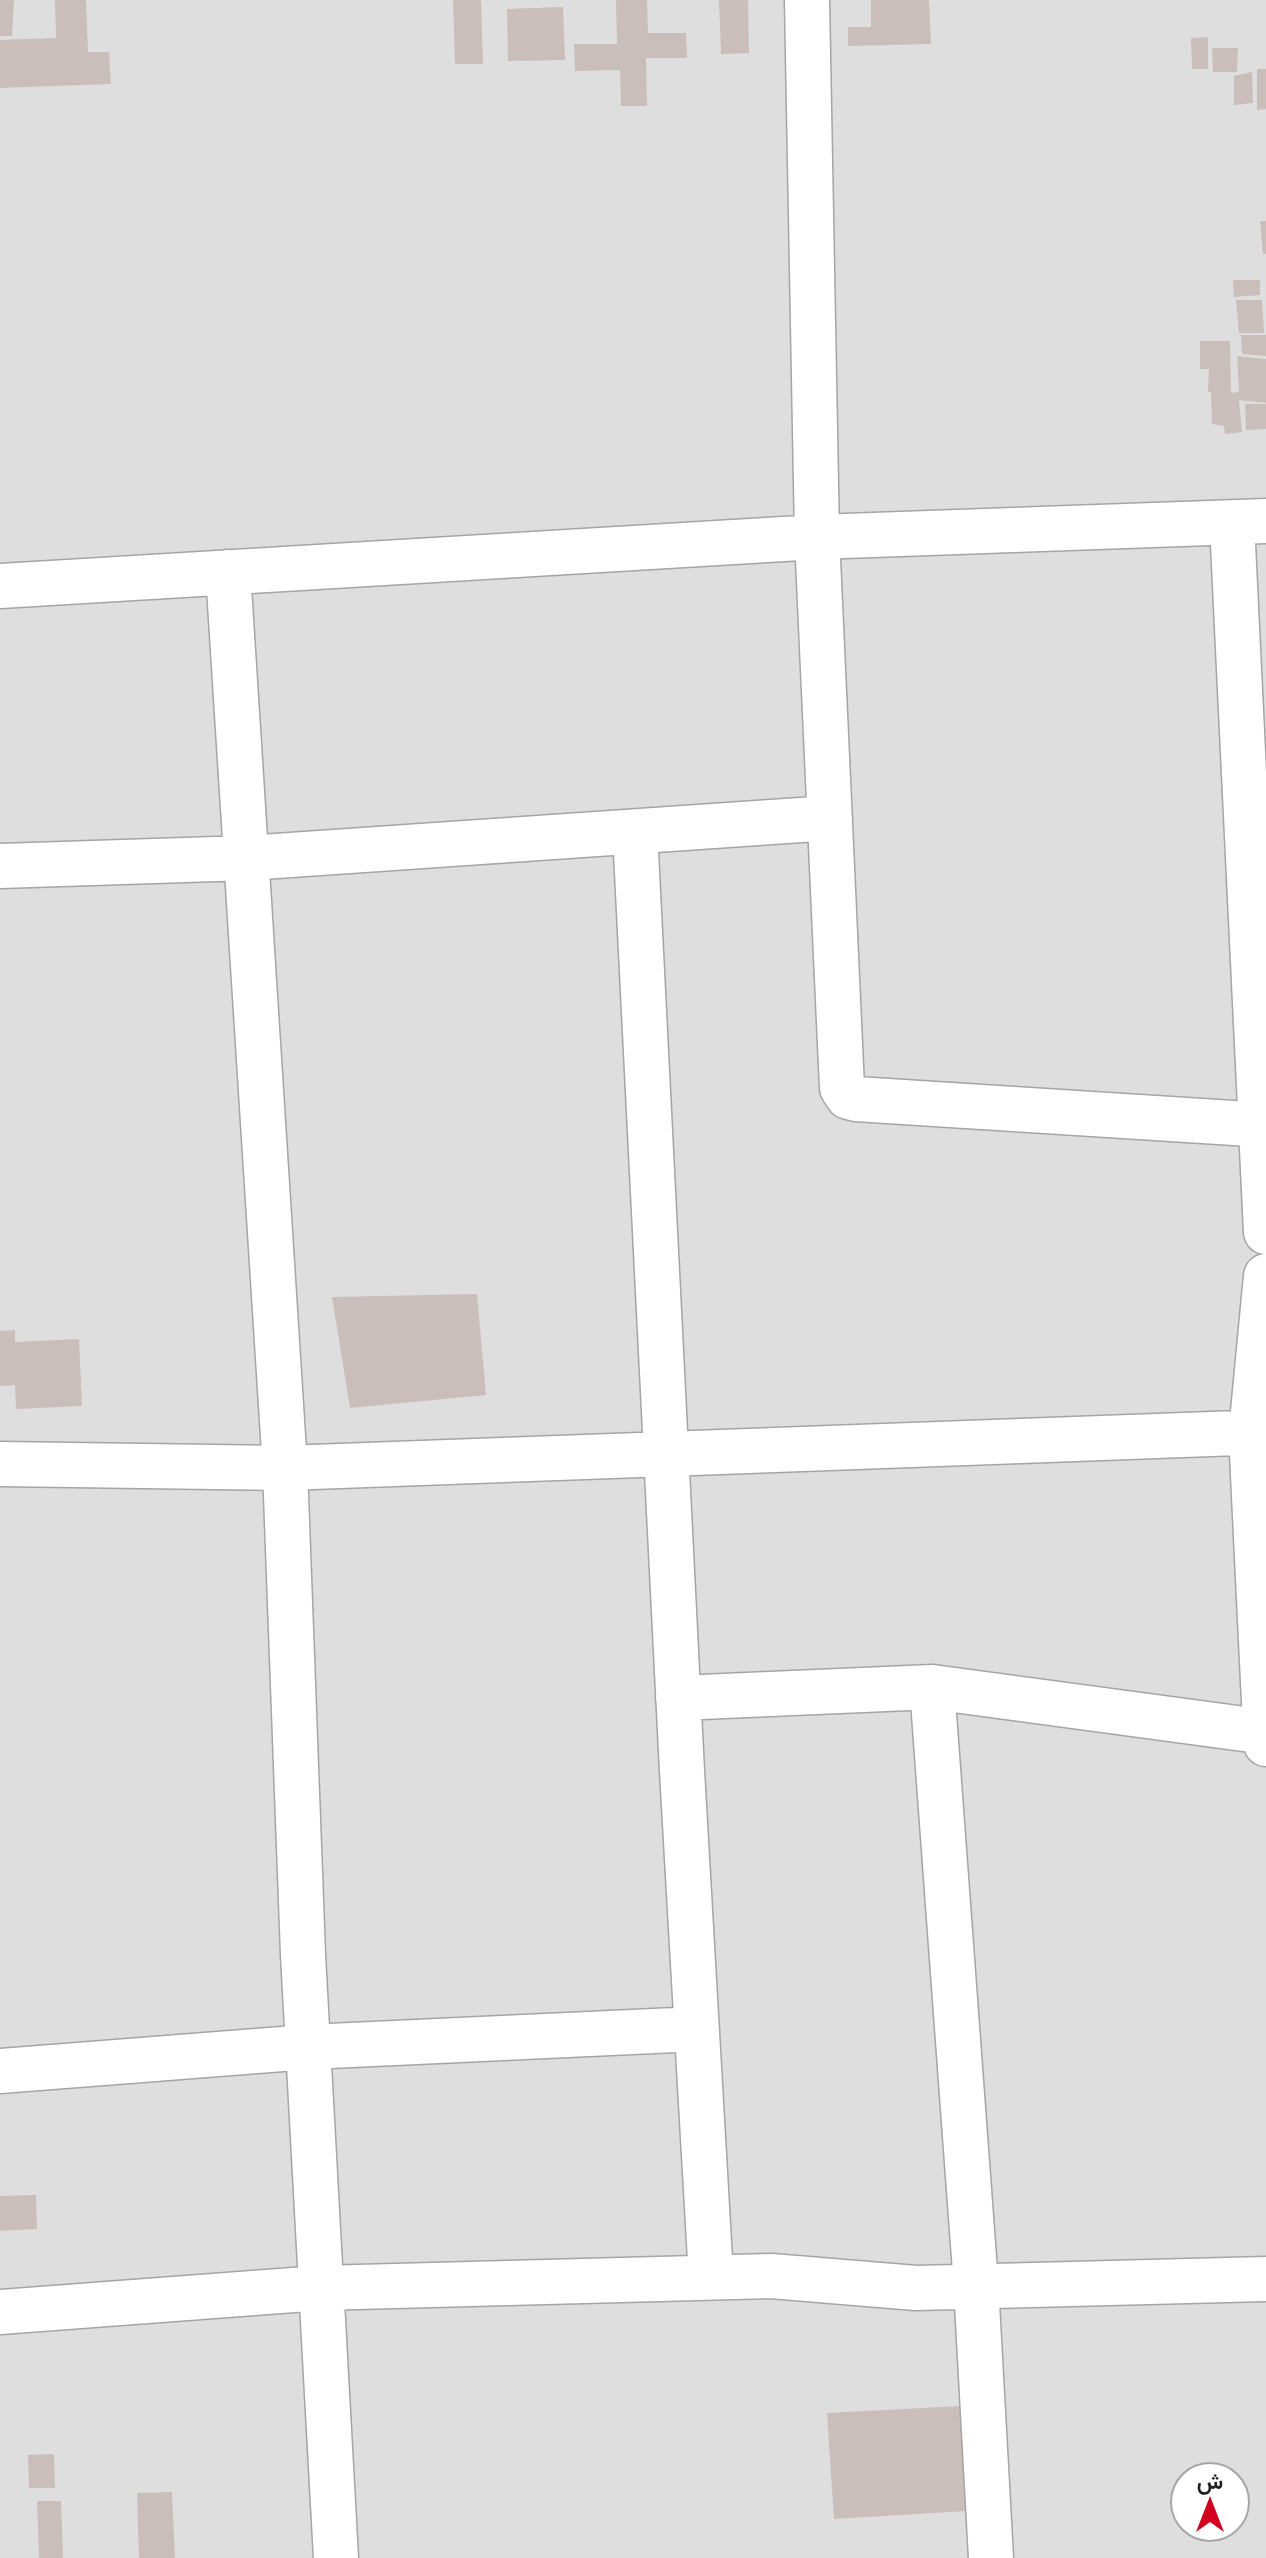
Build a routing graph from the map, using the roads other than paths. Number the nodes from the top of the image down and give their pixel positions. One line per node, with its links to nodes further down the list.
1 (807, 0): 3 (street)
2 (1249, 522): 3 (street); 10 (street)
3 (817, 537): 4 (street); 6 (street)
4 (228, 572): 5 (street); 8 (street)
5 (0, 586)
6 (830, 818): 7 (street); 10 (street)
7 (635, 832): 8 (street); 14 (street)
8 (247, 858): 9 (street); 16 (street)
9 (0, 866)
10 (1264, 1125): 11 (street)
11 (1266, 1232)
12 (1266, 1276): 13 (street)
13 (1258, 1432): 14 (street); 19 (street)
14 (665, 1453): 16 (street); 18 (street)
15 (0, 1464): 16 (street)
16 (285, 1468): 21 (street)
17 (932, 1687): 18 (street); 19 (street); 25 (street)
18 (678, 1698): 20 (street)
19 (1266, 1736)
20 (697, 2029): 21 (street); 23 (street)
21 (308, 2047): 22 (street); 26 (street)
22 (0, 2071)
23 (711, 2277): 25 (street); 26 (street)
24 (1266, 2279): 25 (street)
25 (976, 2285): 29 (street)
26 (320, 2288): 27 (street); 28 (street)
27 (0, 2312)
28 (336, 2558)
29 (991, 2558)

